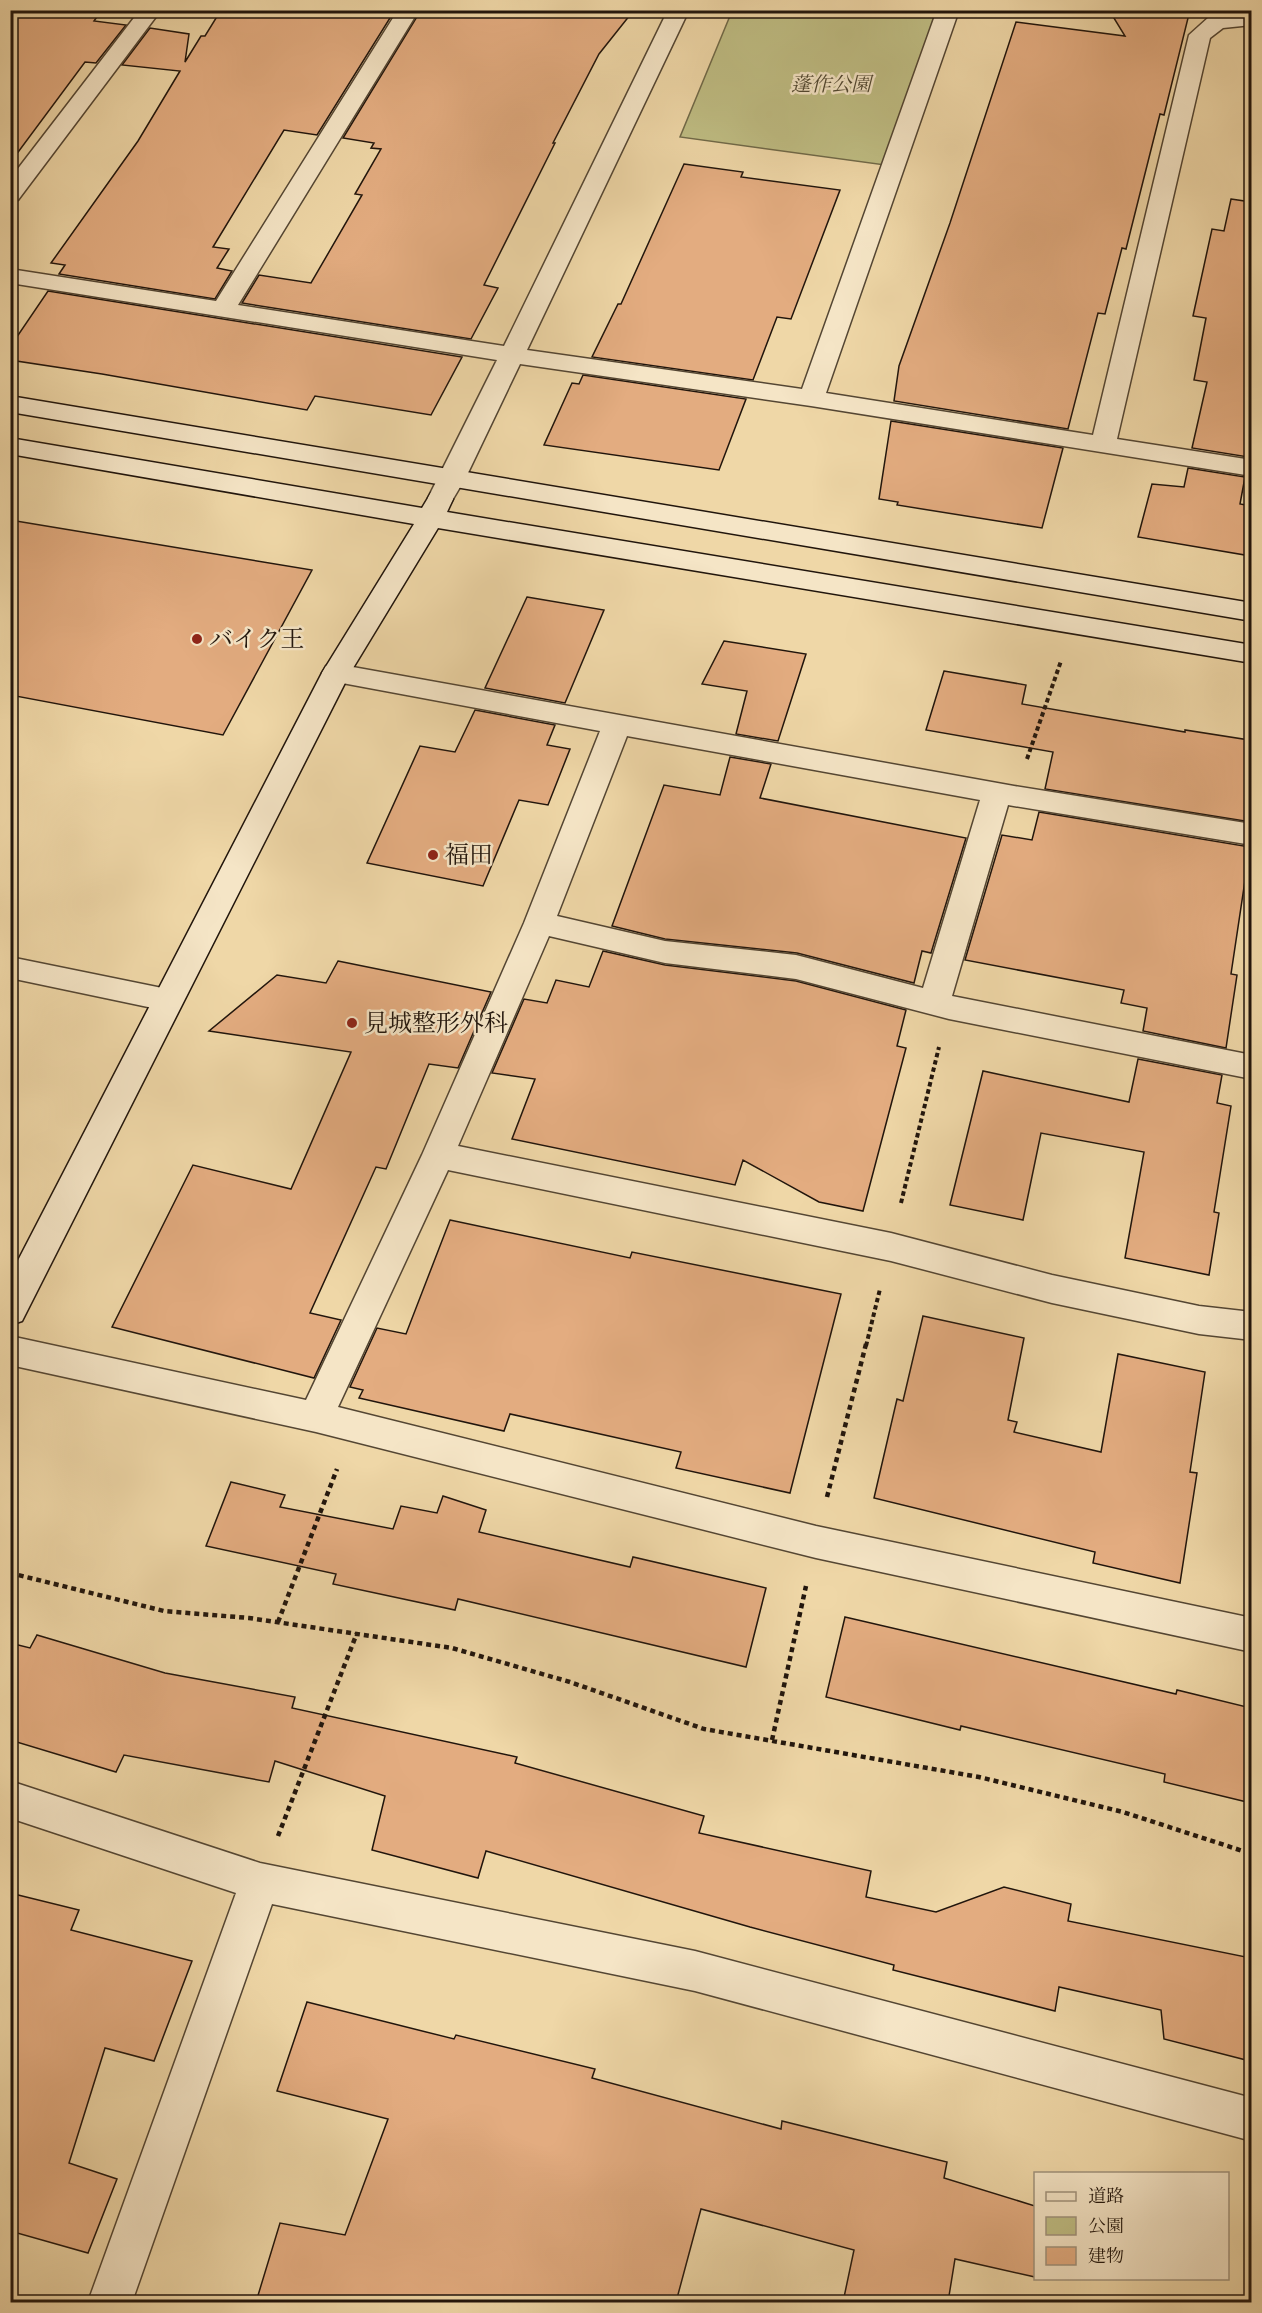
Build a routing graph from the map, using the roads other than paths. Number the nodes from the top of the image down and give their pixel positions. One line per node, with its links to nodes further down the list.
1 (151, 10): 6 (street)
2 (409, 10): 8 (street)
3 (679, 10): 9 (street)
4 (948, 10): 10 (street)
5 (1251, 19): 12 (street)
6 (10, 195)
7 (10, 276): 8 (street)
8 (223, 309): 9 (street)
9 (512, 355): 10 (street); 15 (street)
10 (811, 398): 12 (street)
11 (10, 404): 15 (street)
12 (1104, 445): 14 (street)
13 (10, 446): 15 (street)
14 (1251, 468)
15 (442, 498): 16 (street); 17 (street); 18 (street)
16 (1251, 612)
17 (1251, 654)
18 (336, 673): 19 (street); 24 (street)
19 (617, 725): 20 (street); 22 (street)
20 (1006, 794): 21 (street); 25 (street)
21 (1251, 835)
22 (539, 922): 25 (street); 27 (street)
23 (10, 967): 24 (lane)
24 (167, 1000): 28 (street)
25 (941, 1005): 26 (street)
26 (1251, 1067)
27 (438, 1155): 29 (street); 31 (street)
28 (10, 1311)
29 (1251, 1326)
30 (10, 1350): 31 (street)
31 (316, 1417): 32 (street)
32 (1251, 1635)
33 (10, 1799): 34 (street)
34 (260, 1882): 35 (street); 36 (street)
35 (1251, 2121)
36 (110, 2302)

